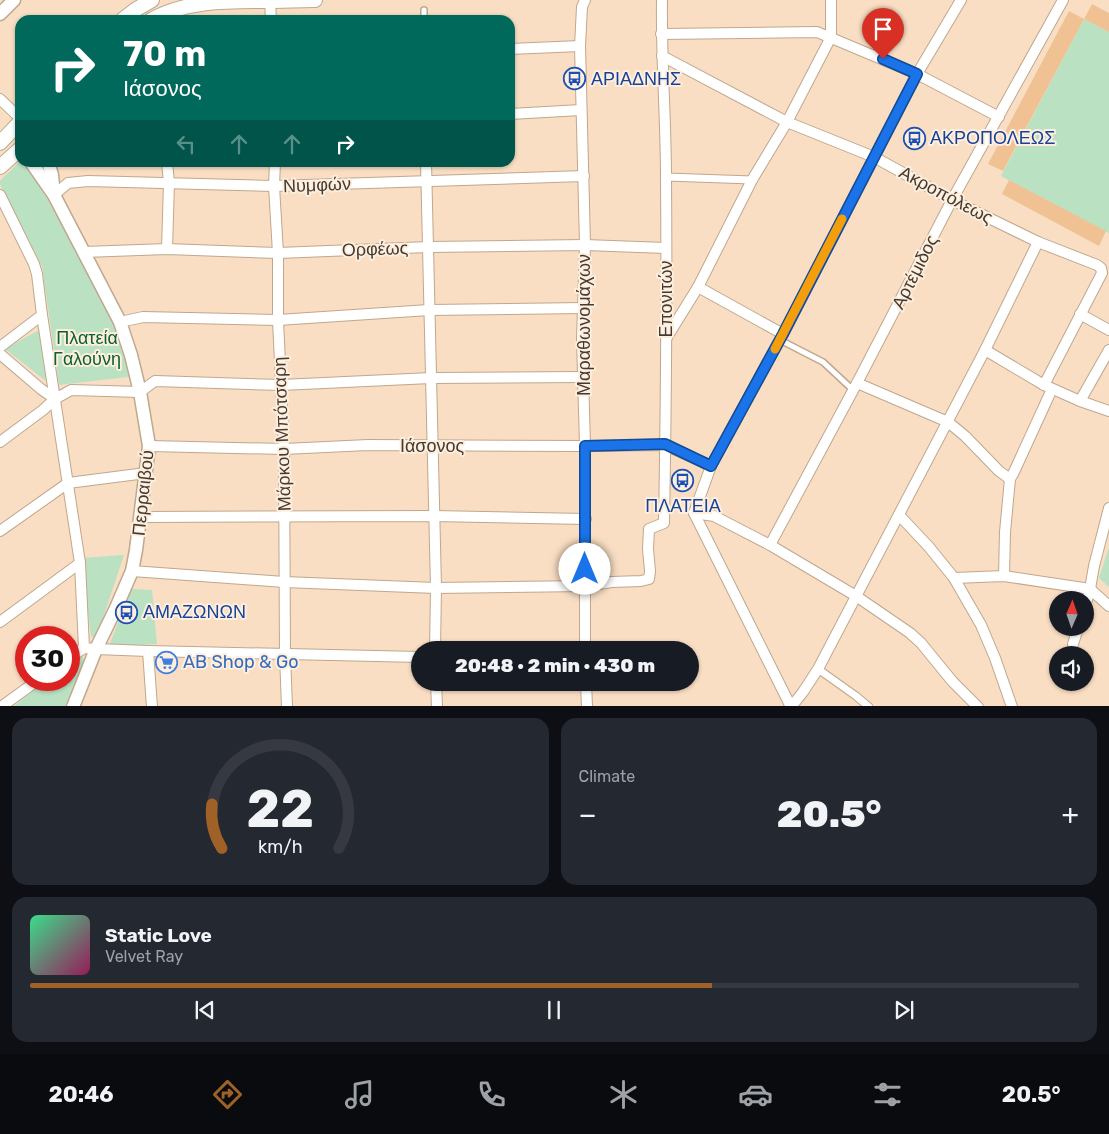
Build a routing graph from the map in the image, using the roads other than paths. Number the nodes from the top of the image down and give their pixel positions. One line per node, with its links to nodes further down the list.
1 (14, 0): 11 (street)
2 (152, 0): 12 (main road)
3 (314, 0): 9 (main road)
4 (585, 0): 18 (street, Μαραθωνομάχων)
5 (662, 0): 16 (street, Επονιτών)
6 (831, 0): 17 (street)
7 (961, 0): 21 (street)
8 (1063, 0): 26 (street, Αρτέμιδος)
9 (270, 1): 13 (main road); 14 (street)
10 (424, 10): 15 (lane)
11 (0, 14)
12 (128, 15)
13 (159, 15)
14 (271, 15)
15 (424, 15)
16 (661, 34): 17 (street); 20 (street, Επονιτών)
17 (831, 36): 21 (street); 27 (street)
18 (580, 46): 19 (street); 23 (street, Μαραθωνομάχων)
19 (515, 49)
20 (662, 56): 27 (street, Ακροπόλεως); 39 (street, Επονιτών)
21 (917, 74): 26 (street); 31 (street)
22 (0, 99): 24 (street)
23 (581, 110): 25 (street); 38 (street, Μαραθωνομάχων)
24 (15, 113)
25 (515, 114)
26 (999, 117): 46 (street, Αρτέμιδος)
27 (787, 122): 31 (street, Ακροπόλεως); 40 (street)
28 (15, 127): 29 (main road)
29 (0, 143)
30 (15, 154): 32 (main road)
31 (874, 157): 46 (street, Ακροπόλεως); 62 (street)
32 (0, 167)
33 (34, 167): 45 (street, Περραιβού)
34 (50, 167): 45 (street, Περραιβού)
35 (167, 167): 42 (street)
36 (275, 167): 43 (street, Μάρκου Μπότσαρη)
37 (426, 167): 41 (street)
38 (584, 176): 41 (street, Νυμφών); 48 (street, Μαραθωνομάχων)
39 (666, 177): 40 (street); 50 (street, Επονιτών)
40 (752, 180): 54 (street)
41 (427, 181): 43 (street, Νυμφών); 49 (street)
42 (169, 183): 43 (street, Νυμφών); 45 (street, Νυμφών); 51 (street)
43 (274, 186): 53 (street, Μάρκου Μπότσαρη)
44 (0, 195): 58 (street)
45 (54, 195): 52 (street, Περραιβού)
46 (952, 200): 47 (street, Ακροπόλεως); 71 (street, Αρτέμιδος)
47 (1038, 242): 57 (street, Ακροπόλεως); 65 (street)
48 (585, 245): 49 (street, Ορφέως); 50 (street, Ορφέως); 55 (street, Μαραθωνομάχων)
49 (429, 247): 53 (street, Ορφέως); 56 (street)
50 (666, 248): 63 (street, Επονιτών)
51 (167, 249): 52 (street, Ορφέως); 53 (street, Ορφέως)
52 (84, 252): 60 (street, Περραιβού)
53 (278, 253): 59 (street, Μάρκου Μπότσαρη)
54 (698, 287): 62 (street); 63 (street)
55 (584, 308): 56 (street); 68 (street, Μαραθωνομάχων)
56 (429, 310): 59 (street); 69 (street)
57 (1080, 314): 61 (street); 72 (street)
58 (42, 315): 64 (street); 74 (street)
59 (278, 320): 60 (street); 70 (street, Μάρκου Μπότσαρη)
60 (120, 322): 73 (street, Περραιβού)
61 (1109, 330)
62 (781, 337): 71 (lane); 84 (street)
63 (666, 338): 79 (street, Επονιτών)
64 (0, 347)
65 (985, 350): 72 (street); 77 (street)
66 (1109, 350): 75 (street)
67 (0, 354): 74 (street)
68 (583, 377): 69 (street); 82 (street, Μαραθωνομάχων)
69 (431, 378): 70 (street); 81 (street)
70 (281, 385): 73 (street); 83 (street, Μάρκου Μπότσαρη)
71 (855, 386): 77 (street); 96 (street, Αρτέμιδος)
72 (1048, 387): 75 (street); 86 (street)
73 (140, 392): 74 (street); 80 (street, Περραιβού)
74 (55, 399): 78 (street); 87 (street)
75 (1080, 401): 76 (street)
76 (1109, 411)
77 (948, 422): 86 (street); 90 (street)
78 (0, 442)
79 (665, 444): 82 (street, Ιάσονος); 84 (street, Ιάσονος); 102 (street, Επονιτών)
80 (149, 446): 83 (street, Ιάσονος); 85 (street, Περραιβού)
81 (433, 446): 82 (street, Ιάσονος); 83 (street, Ιάσονος); 93 (street)
82 (585, 446): 94 (street, Μαραθωνομάχων)
83 (284, 449): 92 (street, Μάρκου Μπότσαρη)
84 (711, 466): 89 (street)
85 (146, 473): 87 (street); 91 (street, Περραιβού)
86 (1010, 479): 99 (street)
87 (68, 483): 95 (street); 97 (street)
88 (1109, 508): 104 (street)
89 (694, 513): 96 (street); 127 (street)
90 (899, 515): 100 (street); 105 (street)
91 (140, 516): 92 (street); 98 (street, Περραιβού)
92 (284, 516): 93 (street); 101 (street, Μάρκου Μπότσαρη)
93 (434, 516): 94 (street); 103 (street)
94 (586, 519): 102 (street, Μαραθωνομάχων)
95 (0, 531)
96 (770, 546): 105 (street)
97 (80, 563): 107 (street); 112 (street)
98 (132, 570): 101 (street); 112 (street, Περραιβού)
99 (1004, 576): 100 (street); 104 (street)
100 (954, 578): 130 (street)
101 (284, 582): 103 (street); 115 (street, Μάρκου Μπότσαρη)
102 (585, 586): 103 (street); 110 (street, Μαραθωνομάχων)
103 (436, 588): 109 (street)
104 (1090, 589): 106 (street)
105 (856, 596): 117 (street); 129 (street)
106 (1109, 606)
107 (0, 622)
108 (1076, 636): 111 (street)
109 (435, 641)
110 (585, 641)
111 (1073, 644)
112 (90, 648): 113 (street); 114 (street); 122 (street, Περραιβού)
113 (148, 651): 115 (street); 123 (street)
114 (80, 653)
115 (285, 654): 116 (street); 124 (street, Μάρκου Μπότσαρη)
116 (411, 657)
117 (818, 669): 127 (street); 128 (street)
118 (22, 691): 121 (street)
119 (436, 691): 125 (street)
120 (586, 691): 126 (street)
121 (1, 706)
122 (73, 706)
123 (152, 706)
124 (286, 706)
125 (437, 706)
126 (587, 706)
127 (791, 706)
128 (869, 706)
129 (978, 706)
130 (1012, 706)

